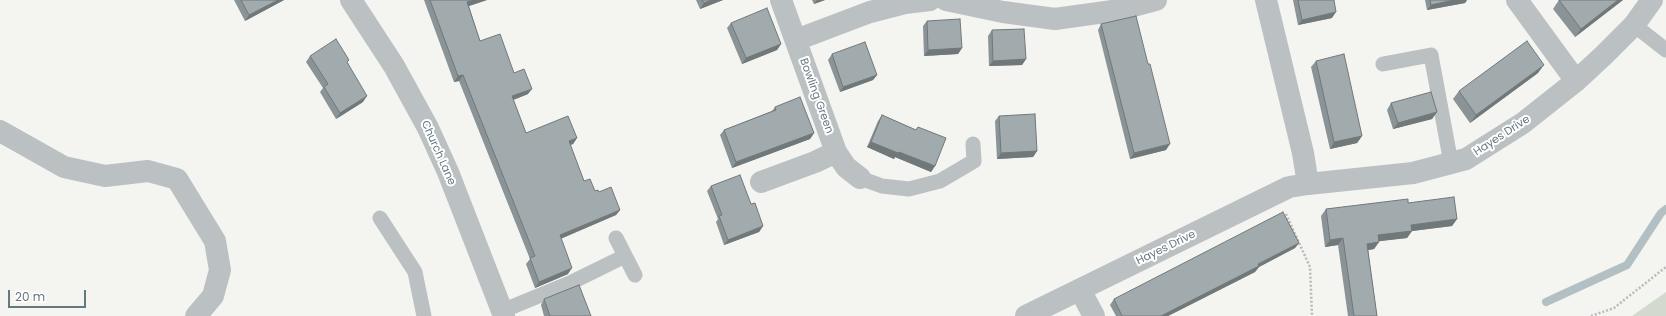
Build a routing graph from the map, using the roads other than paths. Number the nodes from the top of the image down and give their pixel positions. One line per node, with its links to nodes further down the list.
1 (351, 0): 26 (street, Church Lane)
2 (781, 0): 10 (street, Bowling Green)
3 (930, 0): 10 (street)
4 (946, 0): 5 (street)
5 (1156, 0)
6 (1266, 0): 20 (street)
7 (1517, 0): 13 (street)
8 (1652, 0): 9 (street, Hayes Drive)
9 (1634, 25): 11 (lane); 13 (street, Hayes Drive)
10 (796, 40): 16 (street, Bowling Green)
11 (1666, 50)
12 (1382, 64): 17 (lane)
13 (1576, 81): 17 (street, Hayes Drive)
14 (0, 131): 27 (street)
15 (973, 144): 18 (lane)
16 (836, 152): 18 (street, Bowling Green); 19 (street)
17 (1451, 163): 20 (street, Hayes Drive)
18 (860, 178)
19 (761, 182)
20 (1308, 184): 25 (street, Hayes Drive)
21 (380, 218): 28 (lane)
22 (616, 238): 23 (lane)
23 (625, 256): 24 (lane); 26 (lane)
24 (635, 275)
25 (1080, 290): 29 (street, Hayes Drive); 30 (street)
26 (503, 314)
27 (196, 316)
28 (424, 316)
29 (1026, 316)
30 (1094, 316)

